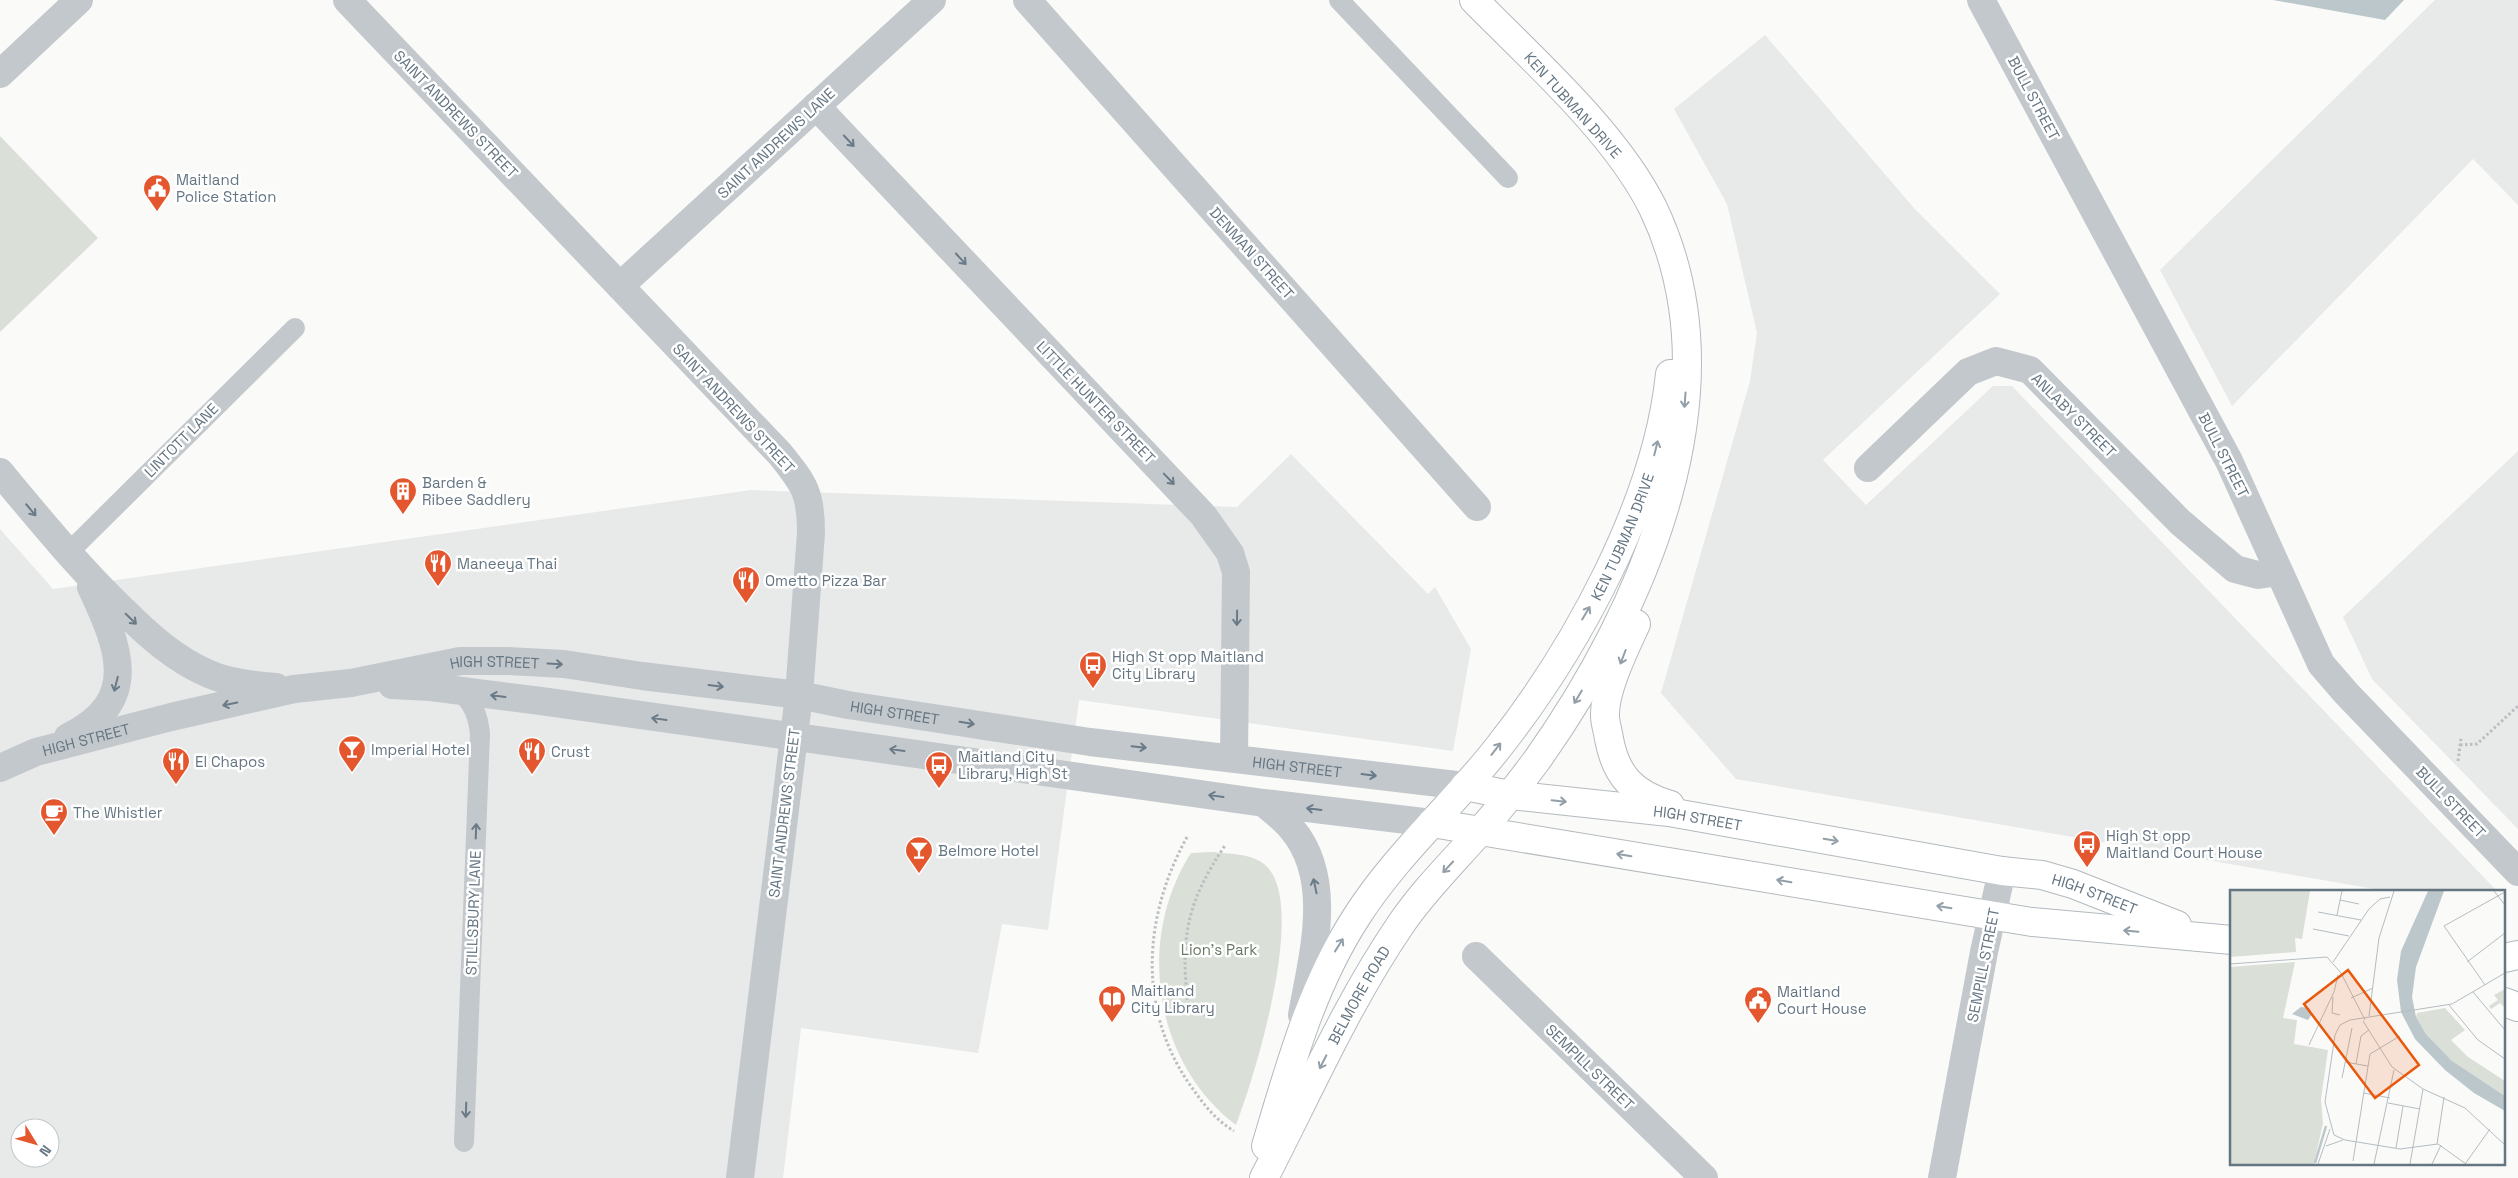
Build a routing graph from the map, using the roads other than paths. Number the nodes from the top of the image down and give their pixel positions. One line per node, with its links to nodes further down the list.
1 (79, 0): 8 (street)
2 (347, 0): 12 (street, SAINT ANDREWS STREET)
3 (932, 0): 9 (street, SAINT ANDREWS LANE)
4 (1027, 0): 17 (street, DENMAN STREET)
5 (1339, 0): 10 (lane)
6 (1474, 0): 11 (main road, KEN TUBMAN DRIVE)
7 (1981, 0): 19 (street, BULL STREET)
8 (0, 74)
9 (816, 106): 12 (street, SAINT ANDREWS LANE); 27 (street, LITTLE HUNTER STREET, one-way to 27)
10 (1508, 178)
11 (1669, 248): 16 (main road, KEN TUBMAN DRIVE, one-way to 16); 30 (main road, KEN TUBMAN DRIVE, one-way to 11)
12 (620, 286): 23 (street, SAINT ANDREWS STREET)
13 (295, 328): 18 (lane, LINTOTT LANE)
14 (1868, 468): 19 (street, ANLABY STREET)
15 (0, 472): 18 (street, one-way to 18)
16 (1673, 476): 31 (main road, KEN TUBMAN DRIVE, one-way to 31); 34 (main road, one-way to 34)
17 (1477, 507)
18 (76, 563): 21 (street, one-way to 21); 26 (street, one-way to 26)
19 (2279, 572): 37 (street, BULL STREET)
20 (351, 683): 21 (street, HIGH STREET); 22 (street, HIGH STREET); 23 (street, HIGH STREET, one-way to 23)
21 (294, 689): 26 (street, HIGH STREET, one-way to 26)
22 (460, 691): 24 (street, HIGH STREET, one-way to 22); 45 (lane, STILLSBURY LANE)
23 (798, 695): 24 (street, SAINT ANDREWS STREET); 25 (street, HIGH STREET, one-way to 25)
24 (794, 736): 29 (street, HIGH STREET, one-way to 24); 46 (street, SAINT ANDREWS STREET)
25 (1090, 742): 27 (street, HIGH STREET, one-way to 27); 29 (street)
26 (36, 752): 28 (street, HIGH STREET)
27 (1234, 758): 30 (street, HIGH STREET, one-way to 30)
28 (0, 768)
29 (1086, 777): 32 (street, HIGH STREET, one-way to 29)
30 (1465, 786): 31 (main road, HIGH STREET); 33 (main road, KEN TUBMAN DRIVE)
31 (1510, 795): 34 (main road, HIGH STREET, one-way to 34); 35 (main road, KEN TUBMAN DRIVE)
32 (1264, 803): 33 (street, HIGH STREET, one-way to 32); 44 (street, one-way to 32)
33 (1432, 823): 35 (main road, HIGH STREET); 44 (main road, one-way to 33)
34 (1731, 823): 36 (main road, HIGH STREET, one-way to 36)
35 (1481, 831): 38 (main road, HIGH STREET, one-way to 35); 48 (main road, BELMORE ROAD, one-way to 48)
36 (2002, 871): 38 (street, SEMPILL STREET); 39 (main road, HIGH STREET)
37 (2518, 872)
38 (1992, 915): 40 (main road, HIGH STREET, one-way to 38); 50 (street, SEMPILL STREET)
39 (2230, 939)
40 (2230, 940)
41 (1476, 956): 49 (street, SEMPILL STREET)
42 (2506, 1003): 43 (main road)
43 (2518, 1007)
44 (1298, 1038): 47 (main road)
45 (464, 1142)
46 (740, 1178)
47 (1257, 1178)
48 (1264, 1178)
49 (1704, 1178)
50 (1942, 1178)

